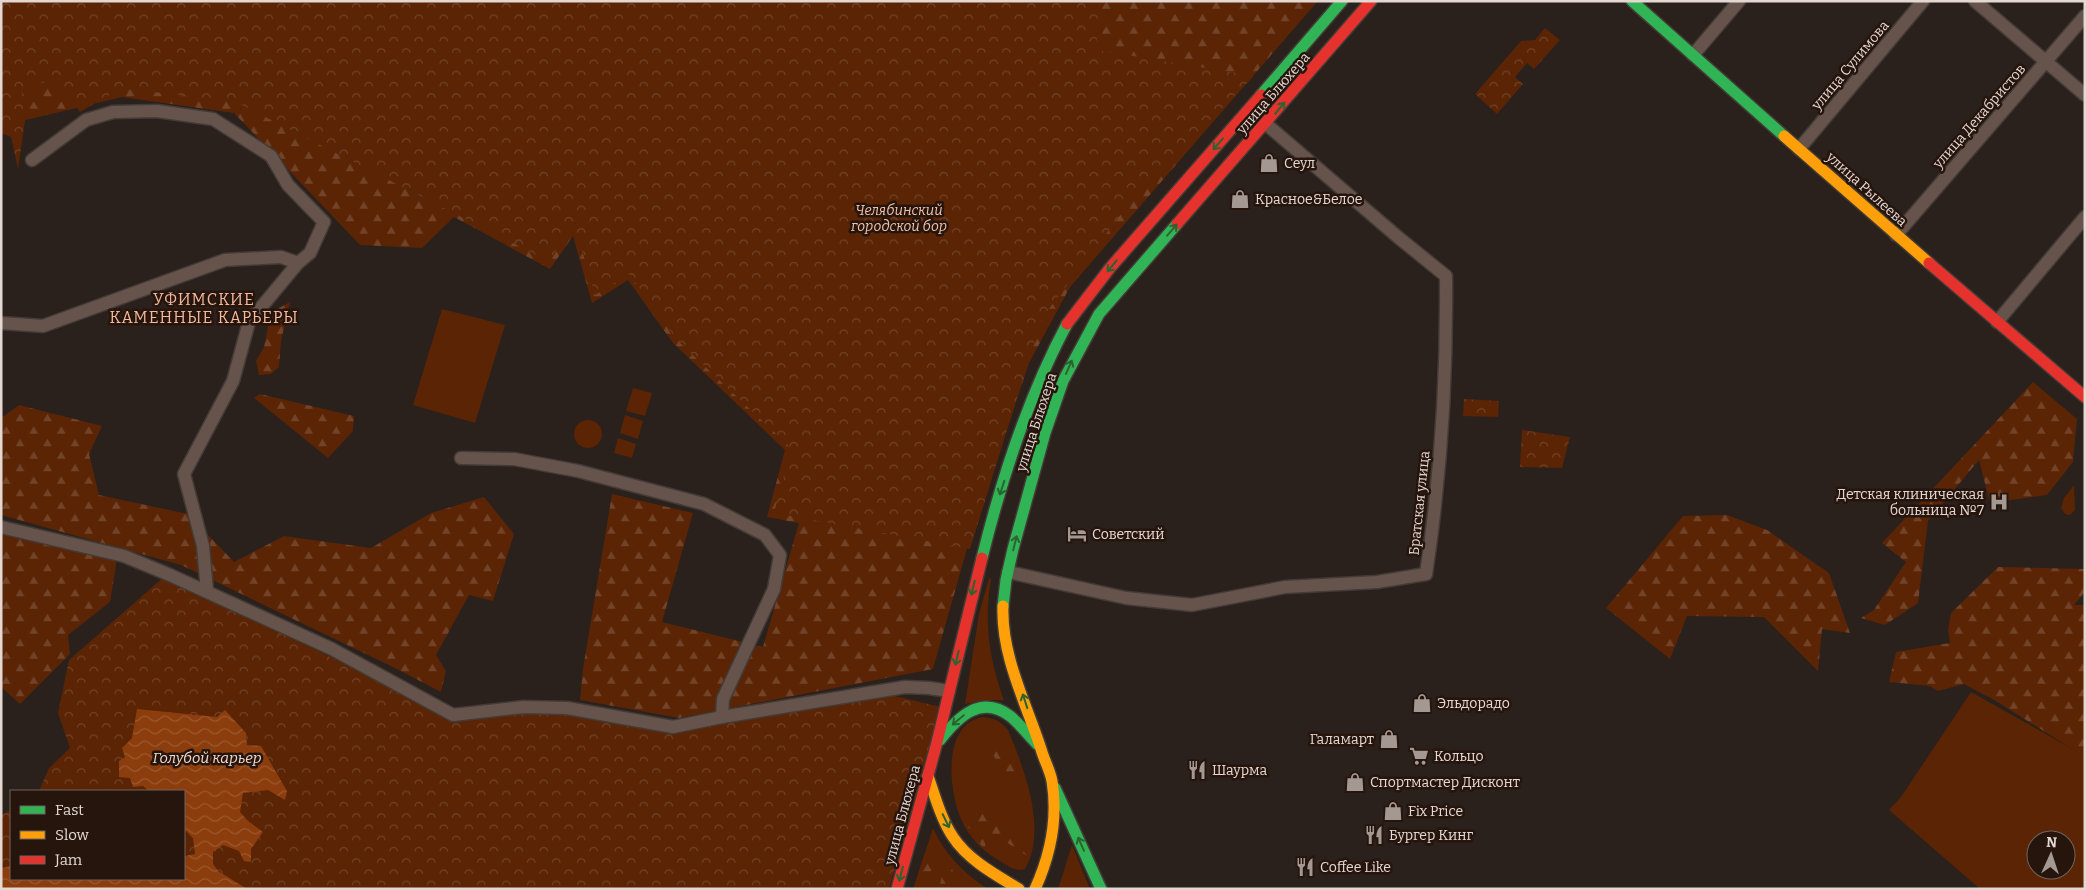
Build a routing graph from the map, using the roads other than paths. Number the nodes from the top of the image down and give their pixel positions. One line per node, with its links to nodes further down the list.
1 (1342, 1): 24 (main road, улица Блюхера, one-way to 24)
2 (1371, 1): 11 (main road, улица Блюхера, one-way to 2)
3 (1632, 1): 8 (main road, улица Рылеева)
4 (1739, 1): 8 (street)
5 (1923, 1): 12 (street, улица Сулимова)
6 (1974, 1): 9 (street)
7 (2085, 16): 9 (street, улица Декабристов)
8 (1693, 55): 12 (main road, улица Рылеева)
9 (2046, 61): 10 (street); 15 (street, улица Декабристов)
10 (2085, 95)
11 (1266, 124): 22 (main road, улица Блюхера, one-way to 11); 22 (street, Братская улица)
12 (1799, 149): 15 (main road, улица Рылеева)
13 (32, 160): 16 (street)
14 (2085, 218): 17 (street)
15 (1896, 235): 17 (main road, улица Рылеева)
16 (298, 263): 18 (street); 23 (street)
17 (1997, 322): 19 (main road, улица Рылеева)
18 (1, 323)
19 (2085, 397)
20 (461, 458): 25 (street)
21 (1, 527): 23 (street)
22 (1008, 572): 27 (main road, улица Блюхера, one-way to 22)
23 (207, 591): 25 (street)
24 (949, 691): 25 (street); 26 (main road, улица Блюхера)
25 (722, 717)
26 (936, 746): 27 (main road, one-way to 26); 28 (main road, улица Блюхера)
27 (1040, 747): 29 (main road, улица Блюхера)
28 (928, 776): 30 (main road, улица Блюхера, one-way to 30); 31 (main road, one-way to 31)
29 (1052, 781): 32 (main road, улица Блюхера); 33 (main road, one-way to 29)
30 (897, 889)
31 (1019, 889)
32 (1035, 889)
33 (1101, 889)

